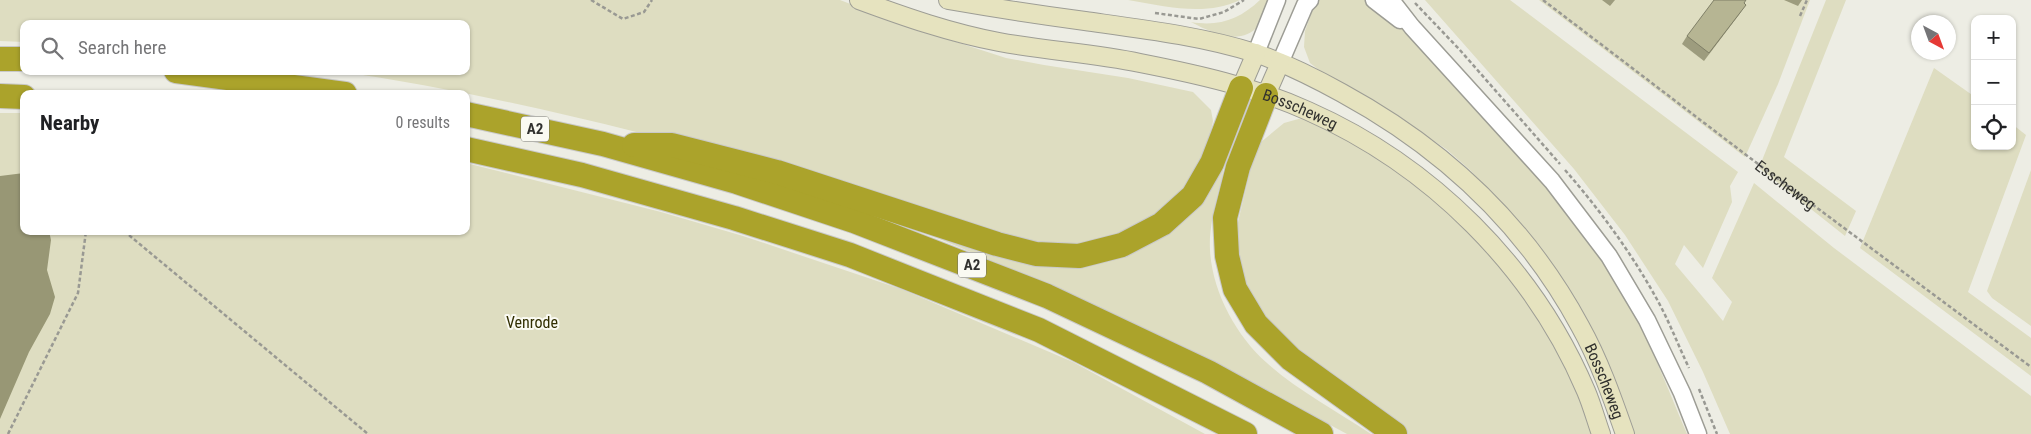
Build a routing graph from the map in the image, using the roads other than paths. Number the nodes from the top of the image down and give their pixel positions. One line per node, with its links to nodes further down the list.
1 (859, 0): 13 (main road, Bosscheweg)
2 (948, 0): 8 (main road, Bosscheweg)
3 (1278, 0): 8 (street)
4 (1310, 0): 11 (street)
5 (1374, 0): 7 (street)
6 (1391, 0): 7 (street)
7 (1412, 27): 26 (street)
8 (1256, 54): 11 (main road, Bosscheweg); 13 (main road)
9 (0, 59): 10 (highway)
10 (20, 59)
11 (1280, 63): 15 (main road); 25 (main road, Bosscheweg)
12 (205, 75): 14 (highway)
13 (1241, 88): 15 (main road, Bosscheweg); 19 (highway, A2)
14 (316, 90)
15 (1266, 95): 23 (highway); 24 (main road, Bosscheweg)
16 (0, 96): 17 (highway)
17 (20, 97)
18 (470, 115): 19 (highway, A2)
19 (603, 144): 22 (highway, A2)
20 (470, 150): 21 (highway, A2)
21 (1246, 434)
22 (1321, 434)
23 (1395, 434)
24 (1601, 434)
25 (1625, 434)
26 (1698, 434)

